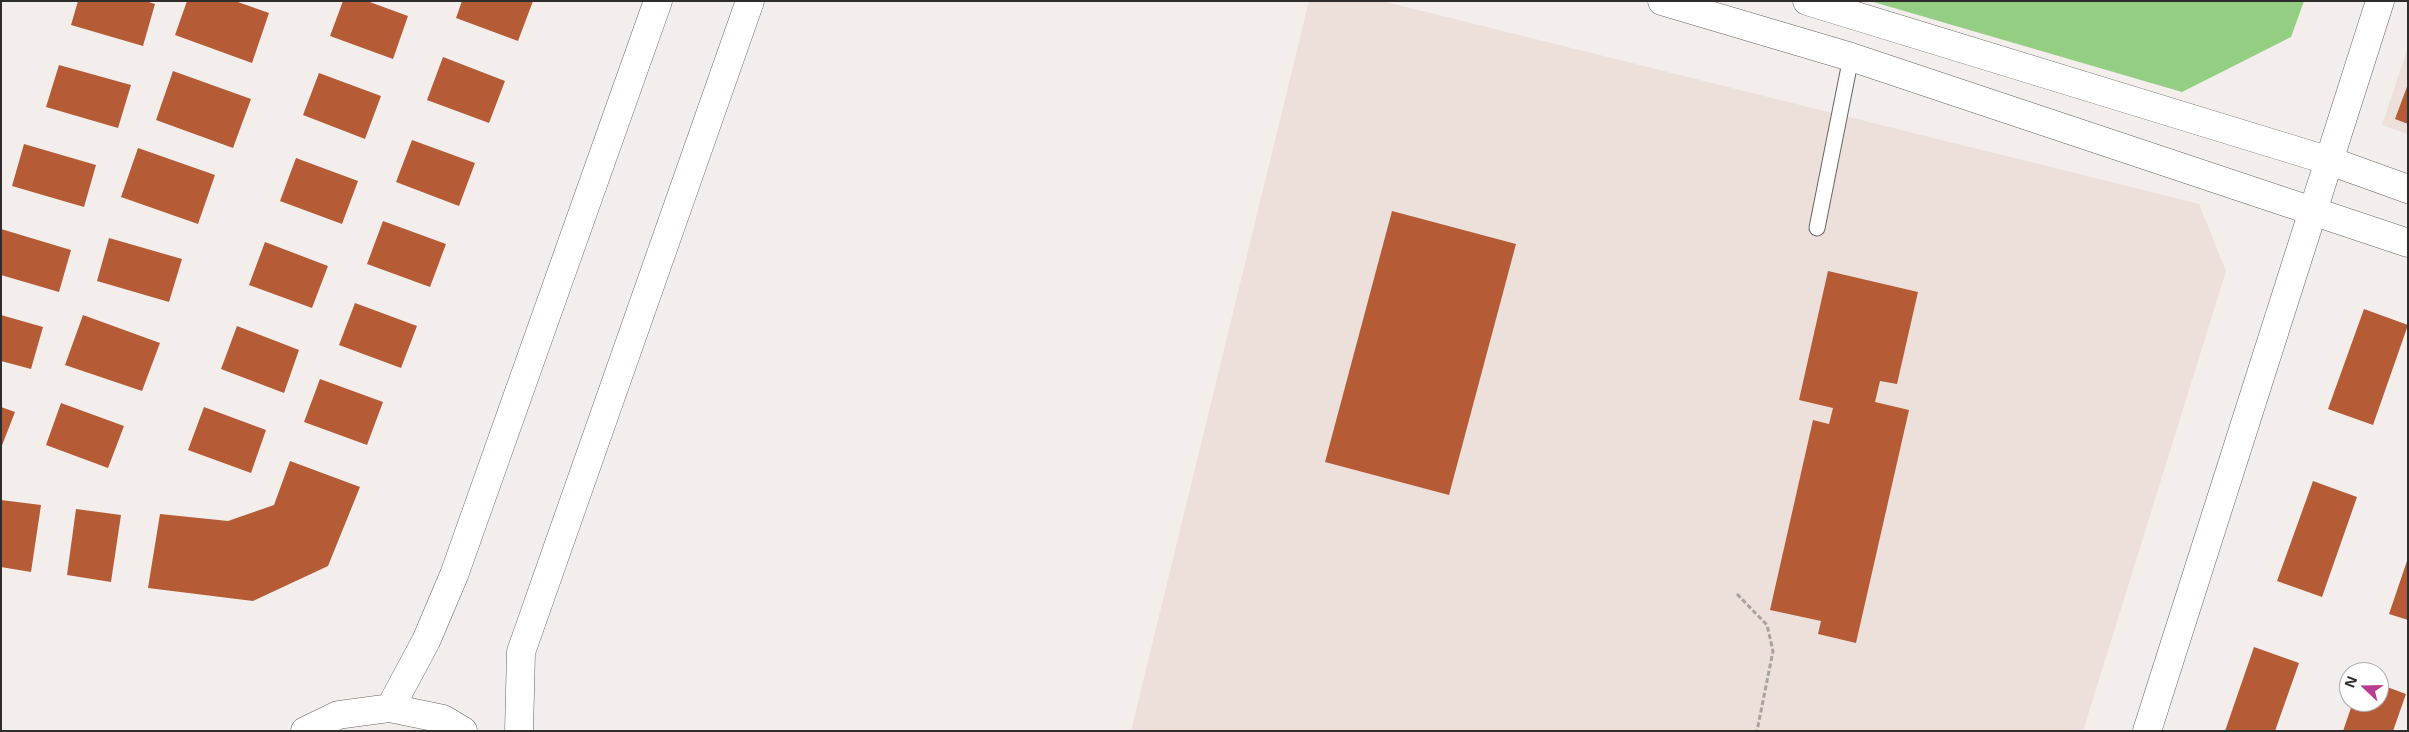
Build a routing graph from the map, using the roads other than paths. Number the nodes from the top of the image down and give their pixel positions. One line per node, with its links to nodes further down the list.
1 (658, 1): 12 (street)
2 (750, 1): 15 (street)
3 (1662, 1): 6 (street)
4 (1807, 1): 7 (street)
5 (2380, 1): 7 (street)
6 (1851, 57): 9 (street); 10 (lane)
7 (2330, 161): 8 (street); 9 (street)
8 (2408, 189)
9 (2314, 210): 11 (street); 16 (street)
10 (1817, 228)
11 (2408, 243)
12 (390, 708): 13 (street); 14 (street)
13 (306, 731)
14 (463, 731)
15 (519, 731)
16 (2147, 731)

